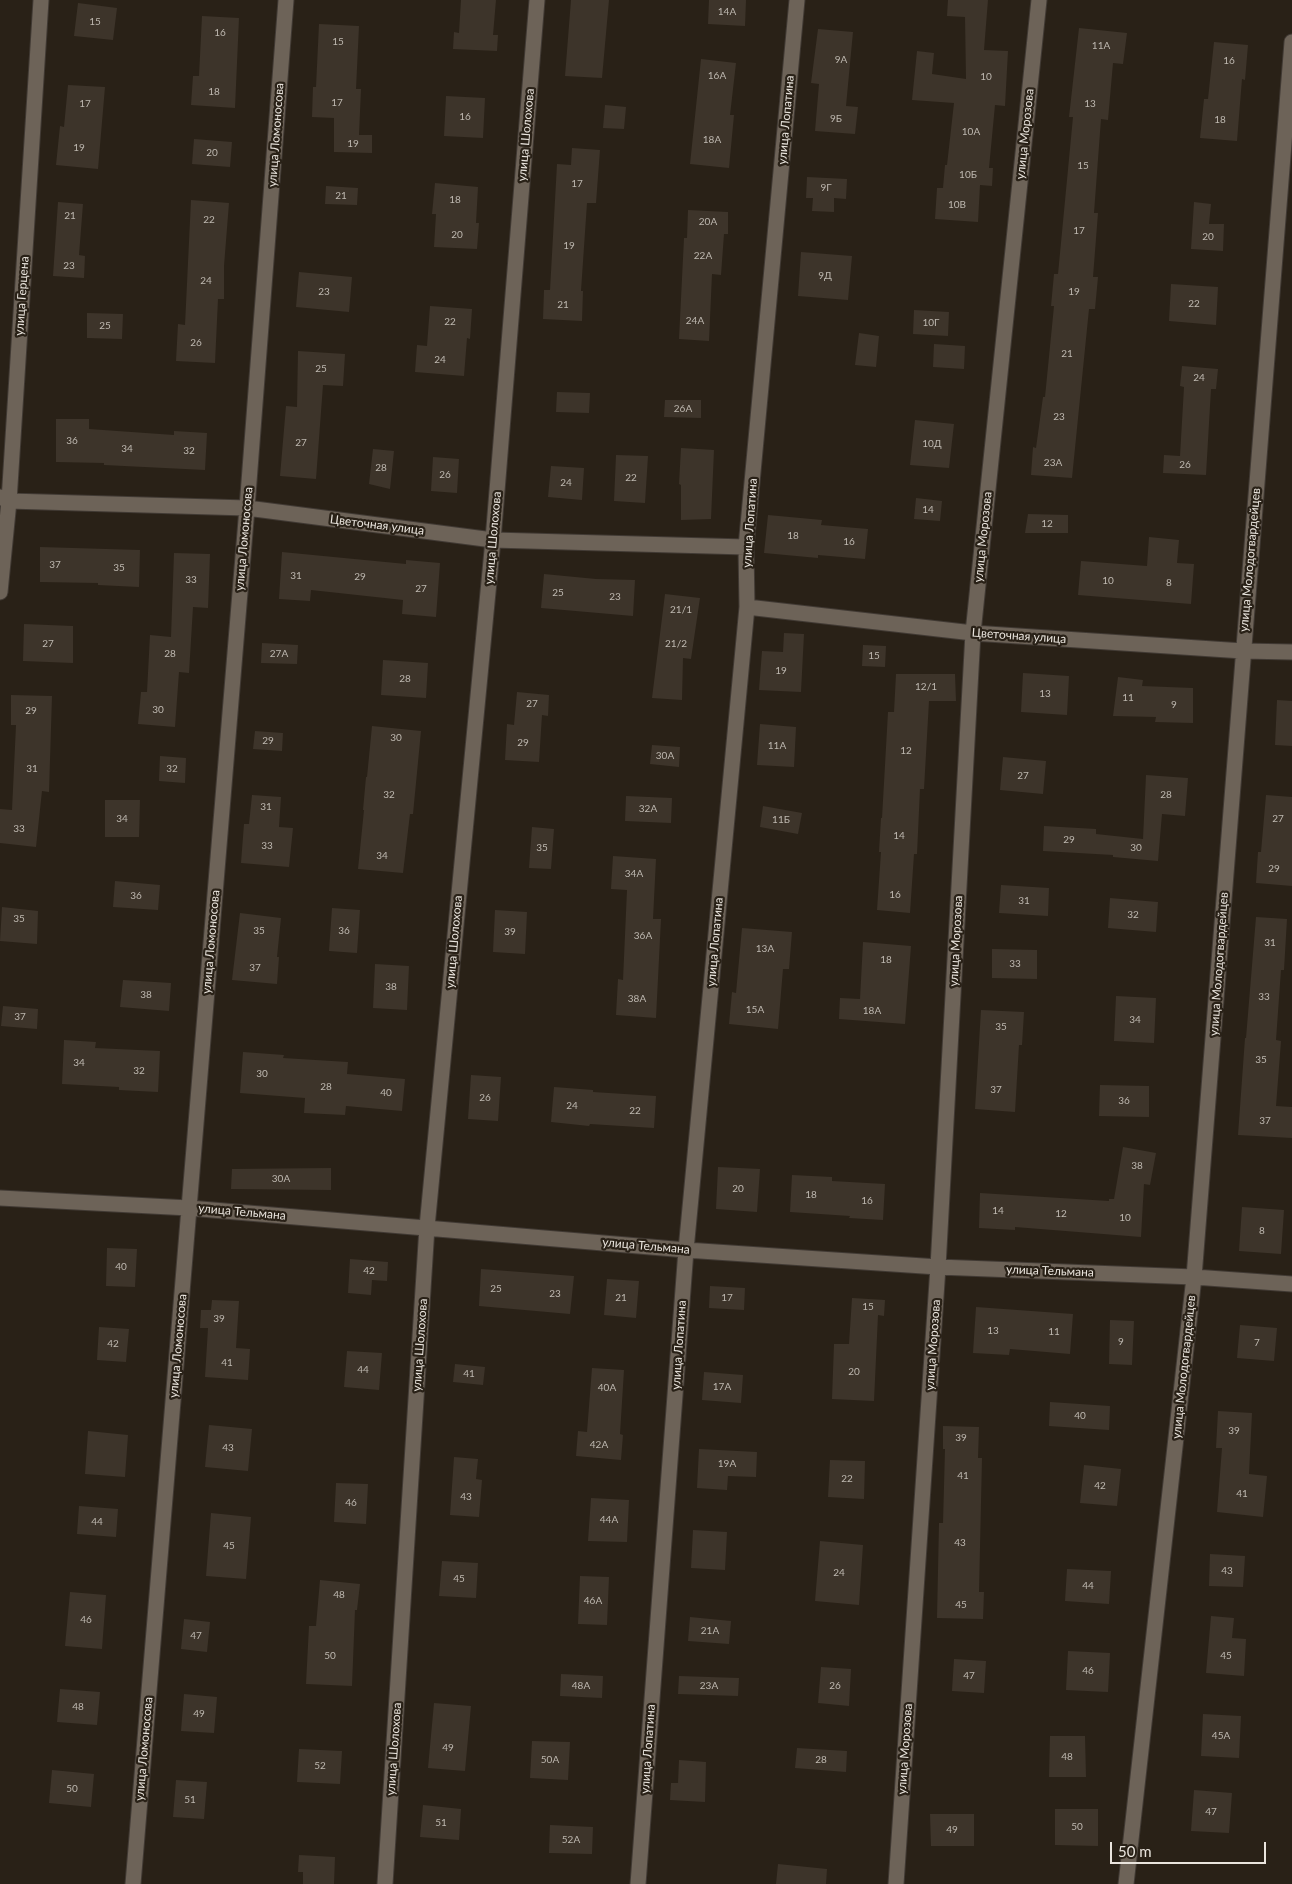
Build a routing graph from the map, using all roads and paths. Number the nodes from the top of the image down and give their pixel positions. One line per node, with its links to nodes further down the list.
1 (41, 0): 7 (street, улица Герцена)
2 (286, 0): 8 (street, улица Ломоносова)
3 (537, 0): 9 (street, улица Шолохова)
4 (797, 0): 10 (street, улица Лопатина)
5 (1039, 0): 13 (street, улица Морозова)
6 (1292, 42): 14 (street, улица Молодогвардейцев)
7 (4, 499): 8 (street, Цветочная улица); 11 (street, улица Герцена)
8 (247, 508): 9 (street, Цветочная улица); 17 (street, улица Ломоносова)
9 (493, 540): 10 (street, Цветочная улица); 18 (street, улица Шолохова)
10 (746, 547): 12 (street, улица Лопатина)
11 (0, 592)
12 (747, 607): 13 (street, Цветочная улица); 19 (street, улица Лопатина)
13 (973, 633): 14 (street, Цветочная улица); 20 (street, улица Морозова)
14 (1243, 651): 15 (street, Цветочная улица); 21 (street, улица Молодогвардейцев)
15 (1292, 652)
16 (0, 1198): 17 (street, улица Тельмана)
17 (189, 1208): 18 (street, улица Тельмана); 23 (street, улица Ломоносова)
18 (427, 1227): 19 (street, улица Тельмана); 24 (street, улица Шолохова)
19 (686, 1250): 20 (street, улица Тельмана); 25 (street, улица Лопатина)
20 (938, 1267): 21 (street, улица Тельмана); 26 (street, улица Морозова)
21 (1194, 1277): 22 (street, улица Тельмана); 27 (street, улица Молодогвардейцев)
22 (1292, 1284)
23 (133, 1884)
24 (385, 1884)
25 (638, 1884)
26 (896, 1884)
27 (1126, 1884)

